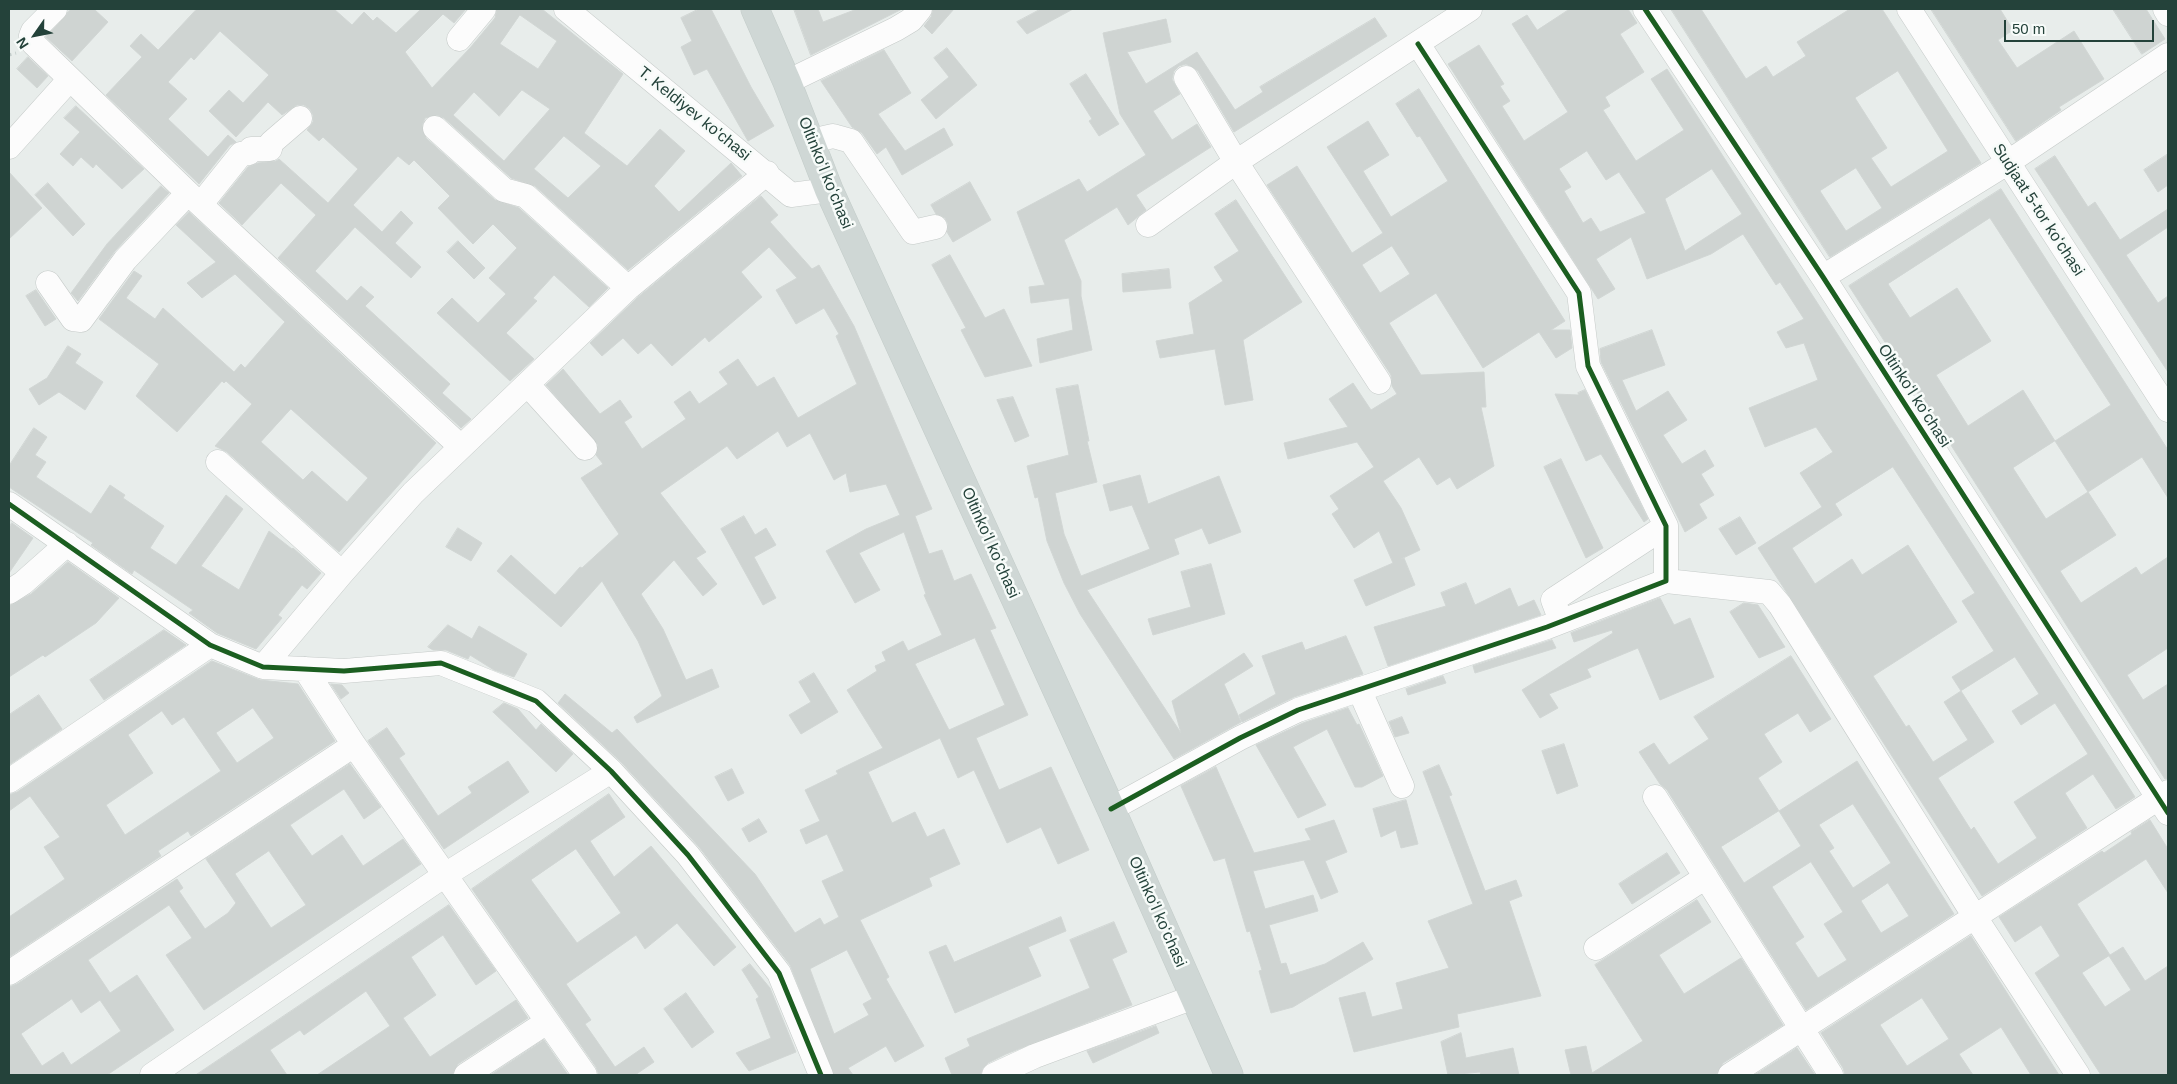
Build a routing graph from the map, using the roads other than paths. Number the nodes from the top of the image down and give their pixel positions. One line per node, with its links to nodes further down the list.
1 (55, 9): 15 (street)
2 (484, 9): 11 (street)
3 (566, 9): 23 (street, T. Keldiyev ko'chasi)
4 (755, 9): 16 (main road, Oltinkoʻl koʻchasi)
5 (920, 9): 16 (street)
6 (1470, 9): 12 (street)
7 (1645, 9): 28 (street, Oltinkoʻl koʻchasi)
8 (1909, 9): 22 (street, Sudjaat 5-tor koʻchasi)
9 (2165, 9): 10 (street)
10 (2168, 14)
11 (459, 39)
12 (1418, 44): 21 (street); 38 (street)
13 (2168, 56): 22 (street)
14 (1186, 78): 21 (street)
15 (70, 79): 20 (street); 25 (street)
16 (788, 82): 19 (main road, Oltinkoʻl koʻchasi)
17 (300, 118): 25 (street)
18 (435, 128): 30 (street)
19 (811, 141): 24 (main road, Oltinkoʻl koʻchasi); 27 (street)
20 (9, 147)
21 (1236, 162): 26 (street); 31 (street)
22 (2007, 162): 28 (street); 33 (street, Sudjaat 5-tor koʻchasi)
23 (767, 174): 24 (street, T. Keldiyev ko'chasi); 30 (street)
24 (829, 190): 54 (main road, Oltinkoʻl koʻchasi)
25 (194, 198): 29 (street); 34 (street)
26 (1148, 225)
27 (935, 228)
28 (1823, 277): 53 (street, Oltinkoʻl koʻchasi)
29 (48, 283)
30 (628, 288): 32 (street)
31 (1379, 382)
32 (528, 385): 34 (street); 35 (street)
33 (2168, 410)
34 (461, 447): 40 (street)
35 (585, 448)
36 (218, 462): 40 (street)
37 (9, 504): 39 (street)
38 (1666, 526): 41 (street); 43 (street)
39 (67, 544): 42 (street); 44 (street)
40 (342, 572): 45 (street)
41 (1666, 581): 43 (street); 57 (street)
42 (9, 592)
43 (1561, 621): 47 (street)
44 (210, 645): 45 (street); 50 (street)
45 (263, 667): 46 (street)
46 (304, 669): 48 (street); 49 (street)
47 (1359, 689): 51 (street); 54 (street)
48 (354, 745): 55 (street); 59 (street)
49 (612, 771): 55 (street); 66 (street)
50 (9, 781)
51 (1402, 786)
52 (1655, 797): 56 (street)
53 (2165, 801): 57 (street)
54 (1111, 809): 60 (main road, Oltinkoʻl koʻchasi)
55 (445, 875): 61 (street); 63 (street)
56 (1706, 878): 58 (street); 62 (street)
57 (1975, 917): 62 (street); 71 (street)
58 (1596, 948)
59 (9, 974)
60 (1194, 997): 67 (street); 68 (main road, Oltinkoʻl koʻchasi)
61 (547, 1022): 64 (street); 65 (street)
62 (1802, 1030): 69 (street); 70 (street)
63 (152, 1075)
64 (466, 1075)
65 (585, 1075)
66 (821, 1075)
67 (994, 1075)
68 (1230, 1075)
69 (1730, 1075)
70 (1831, 1075)
71 (2078, 1075)

